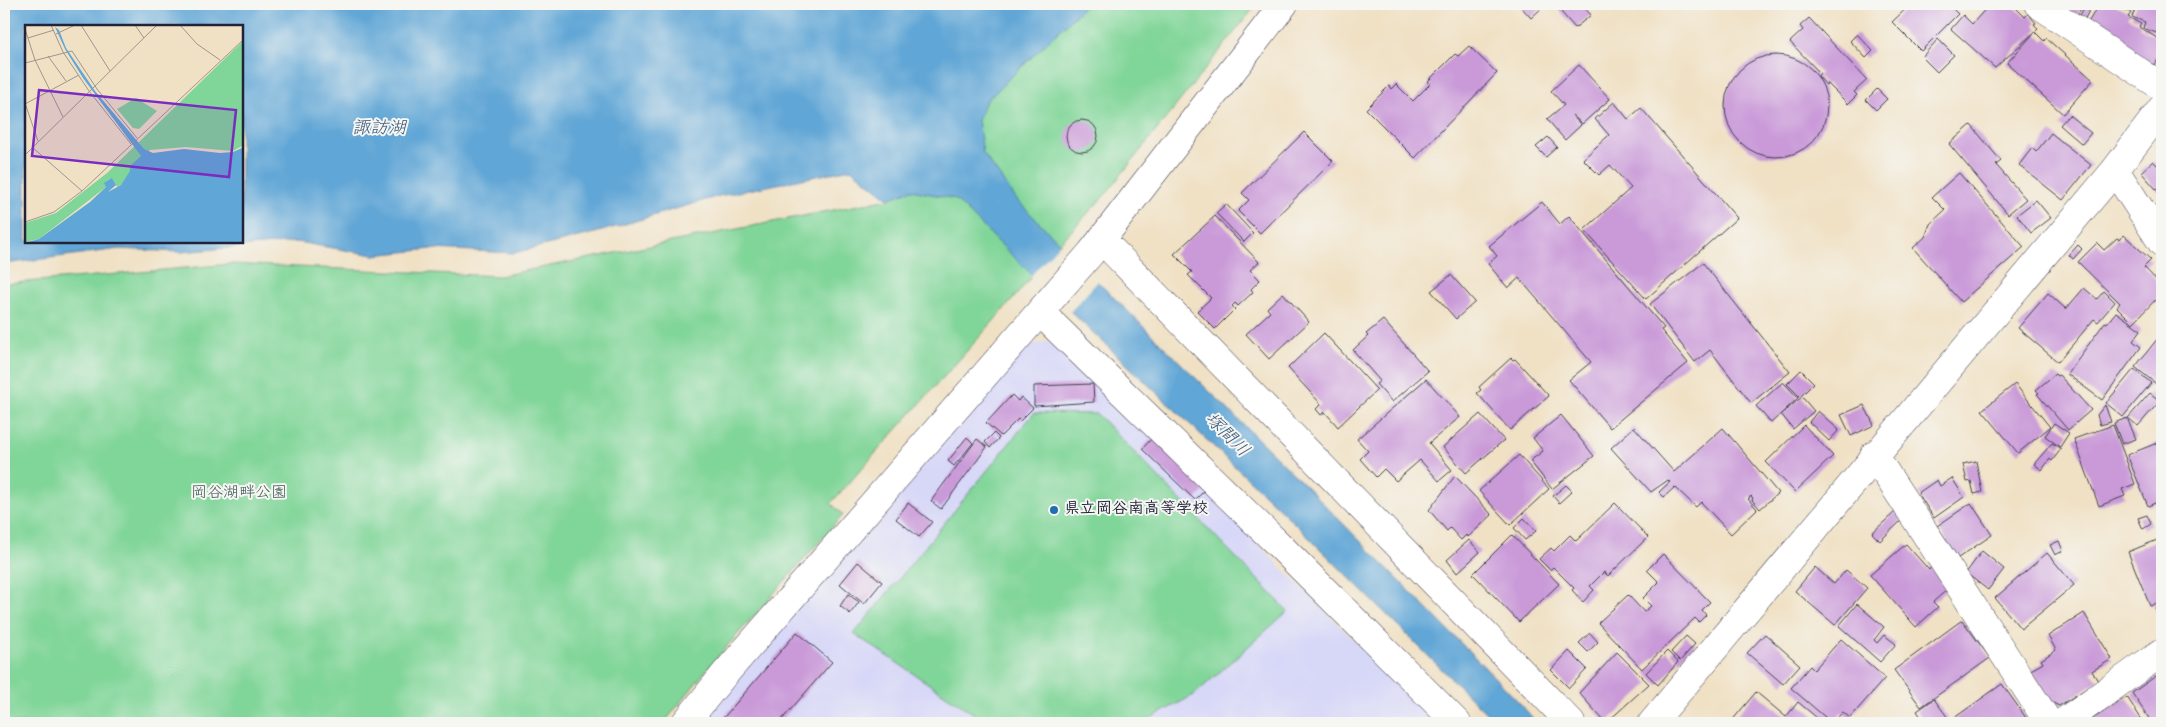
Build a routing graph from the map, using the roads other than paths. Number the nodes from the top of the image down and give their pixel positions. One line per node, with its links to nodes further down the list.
1 (1284, 4): 7 (street)
2 (2038, 4): 3 (street)
3 (2162, 87)
4 (2162, 108): 5 (street)
5 (2115, 170): 6 (street); 9 (street)
6 (2162, 243)
7 (1097, 246): 8 (street); 13 (street)
8 (1043, 308): 11 (street); 12 (street)
9 (1874, 455): 14 (street); 15 (street)
10 (2162, 652): 16 (street)
11 (686, 723)
12 (1457, 723)
13 (1571, 723)
14 (1652, 723)
15 (2050, 723)
16 (2062, 723)

